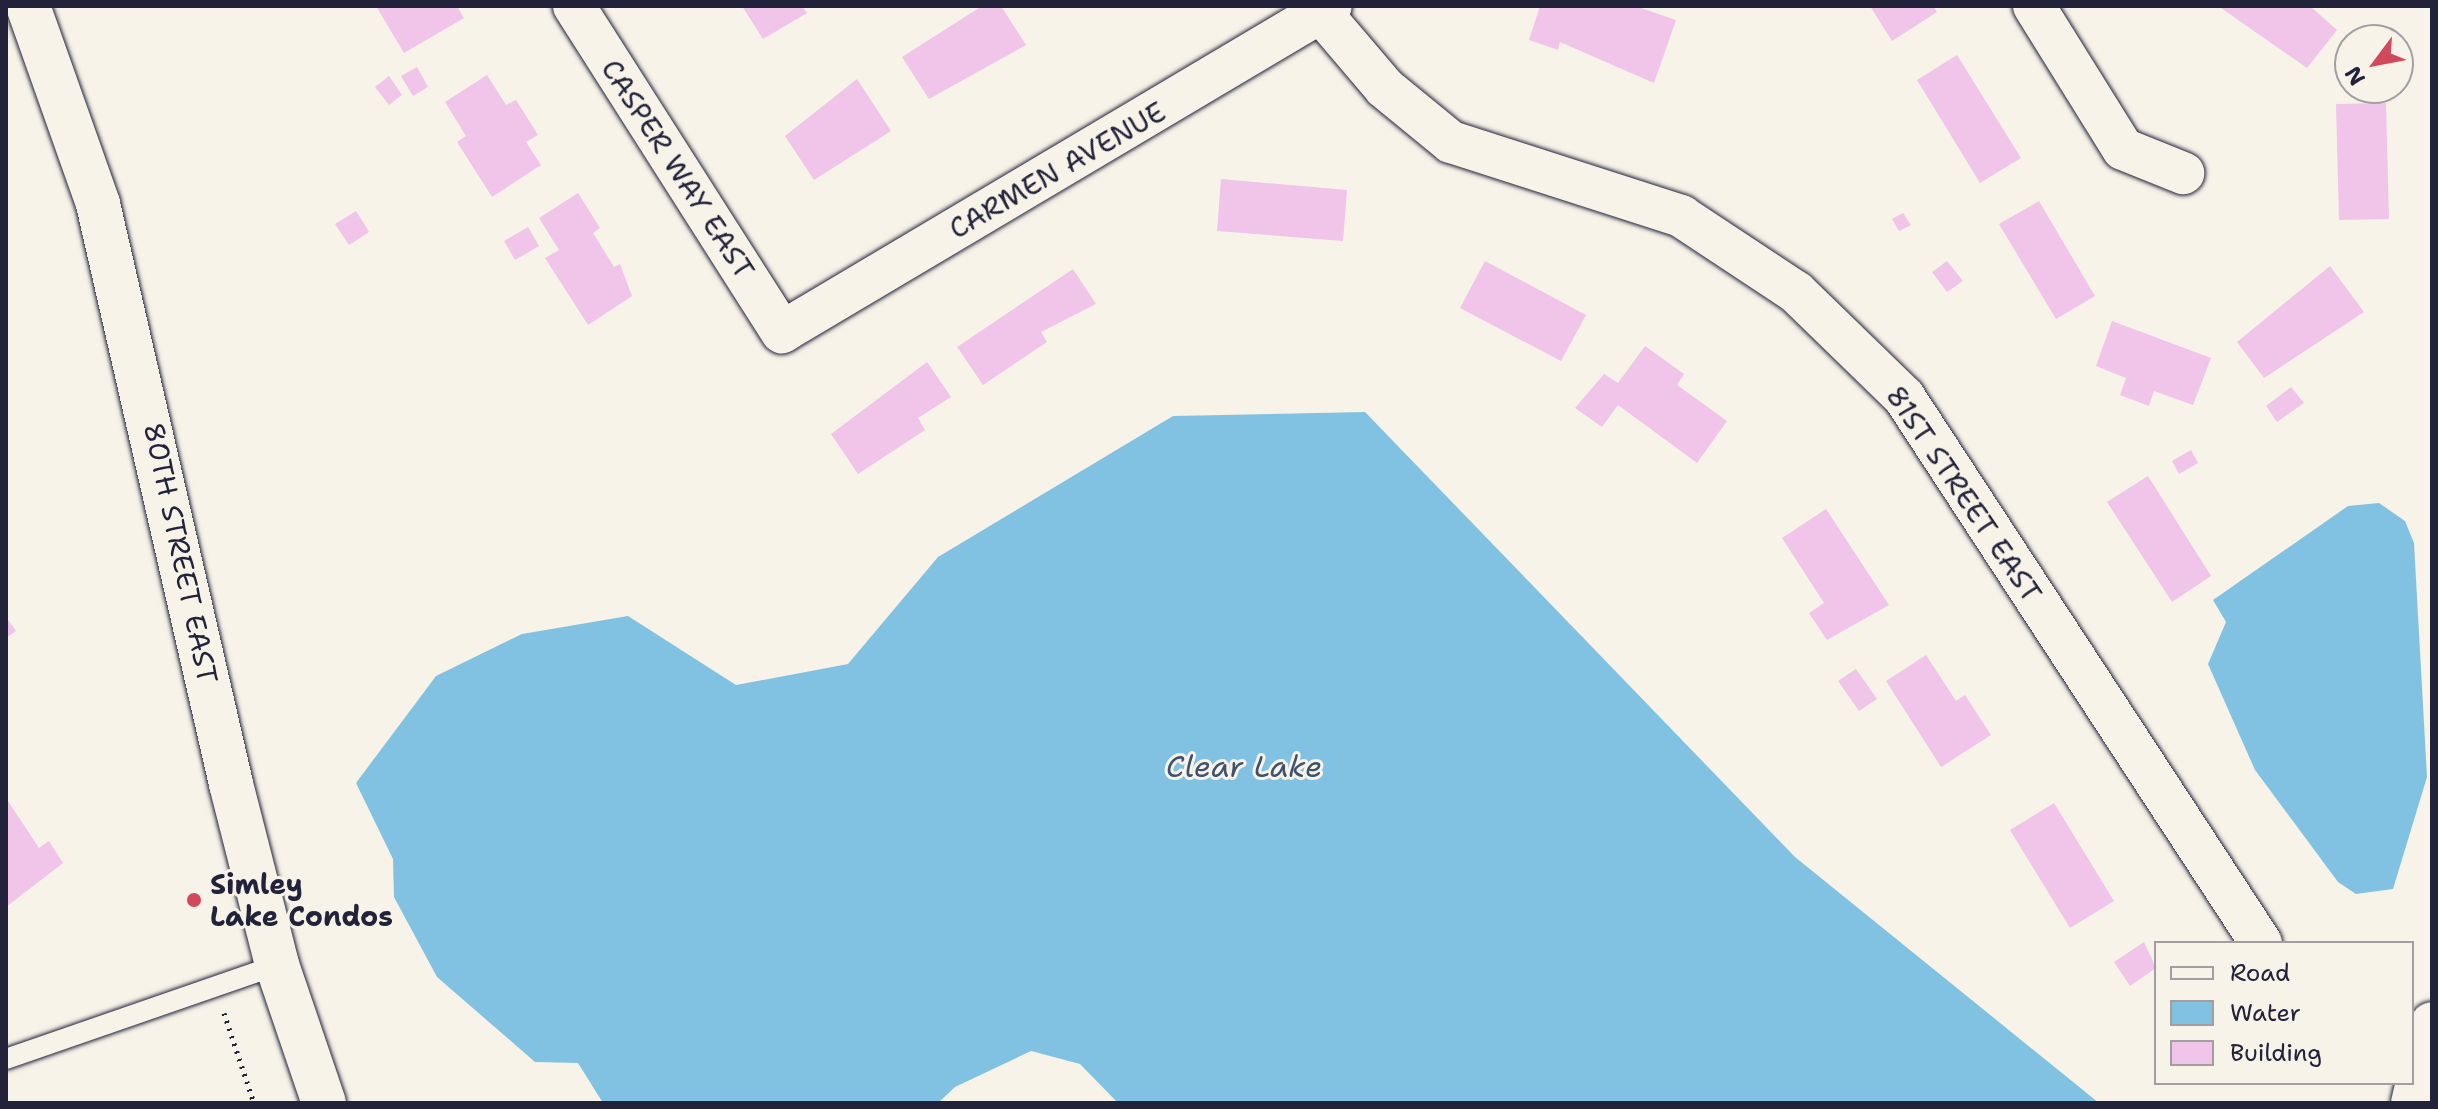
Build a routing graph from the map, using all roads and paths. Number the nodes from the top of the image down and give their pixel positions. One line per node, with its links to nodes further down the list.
1 (28, 6): 8 (street, 80TH STREET EAST)
2 (574, 6): 6 (street, CASPER WAY EAST)
3 (2034, 6): 5 (street)
4 (1326, 10): 6 (street, CARMEN AVENUE); 7 (street, 81ST STREET EAST)
5 (2183, 173)
6 (782, 332)
7 (2260, 941)
8 (277, 965): 9 (lane); 13 (street, 80TH STREET EAST)
9 (216, 989): 11 (lane); 12 (path)
10 (2424, 1040): 14 (street)
11 (6, 1059)
12 (254, 1103)
13 (324, 1103)
14 (2413, 1103)

